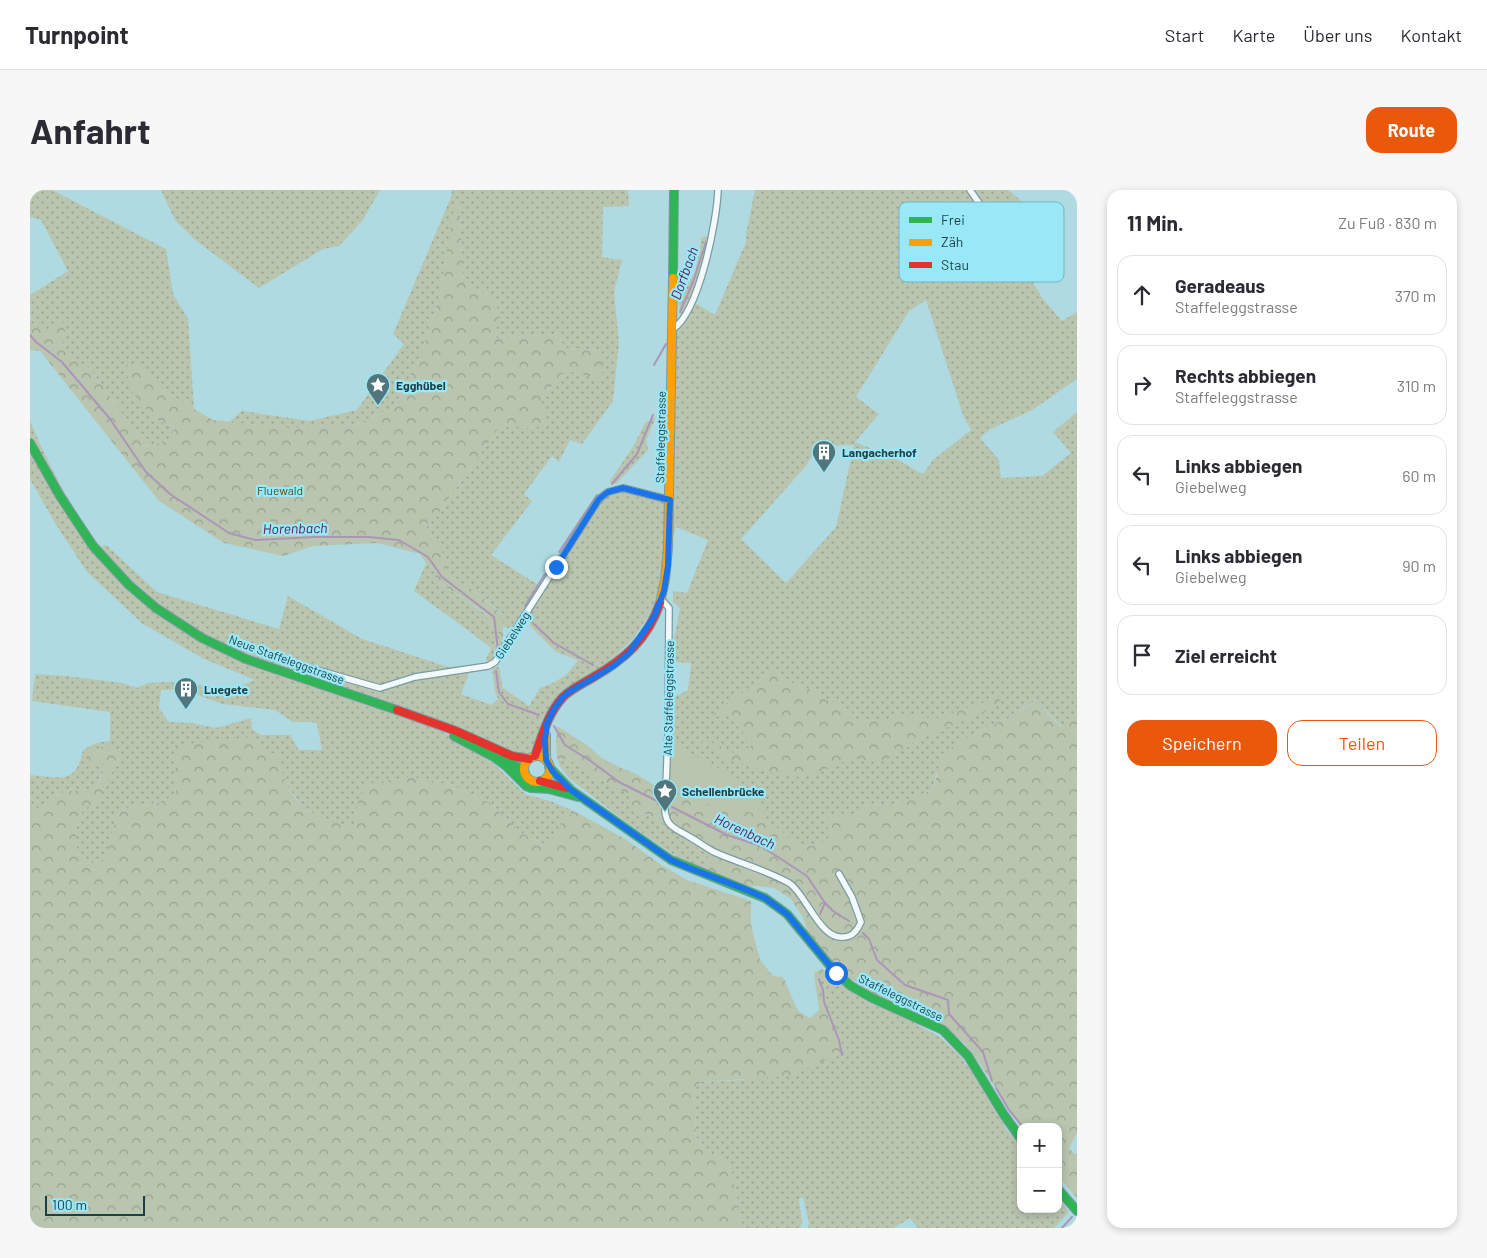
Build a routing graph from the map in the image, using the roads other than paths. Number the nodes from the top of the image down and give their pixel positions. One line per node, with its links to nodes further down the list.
1 (674, 190): 5 (main road, Staffeleggstrasse)
2 (718, 190): 5 (street)
3 (970, 190): 4 (street)
4 (978, 202)
5 (673, 329): 7 (main road, Staffeleggstrasse)
6 (30, 443): 11 (main road, Neue Staffeleggstrasse)
7 (670, 500): 8 (main road, Staffeleggstrasse); 9 (street, Giebelweg)
8 (662, 600): 10 (main road, Staffeleggstrasse); 19 (street, Alte Staffeleggstrasse)
9 (297, 667)
10 (547, 723): 13 (main road, Staffeleggstrasse); 14 (main road, Staffeleggstrasse)
11 (437, 725): 12 (main road); 13 (main road, Neue Staffeleggstrasse)
12 (494, 757): 15 (main road); 18 (main road)
13 (532, 758): 14 (main road); 15 (main road)
14 (548, 763): 16 (main road); 17 (main road, Staffeleggstrasse)
15 (525, 773): 16 (main road)
16 (540, 781): 17 (main road, Staffeleggstrasse)
17 (571, 790): 18 (main road, Staffeleggstrasse)
18 (583, 798): 20 (main road, Staffeleggstrasse)
19 (839, 874)
20 (1017, 1133)
21 (1062, 1194): 22 (main road)
22 (1077, 1211)

